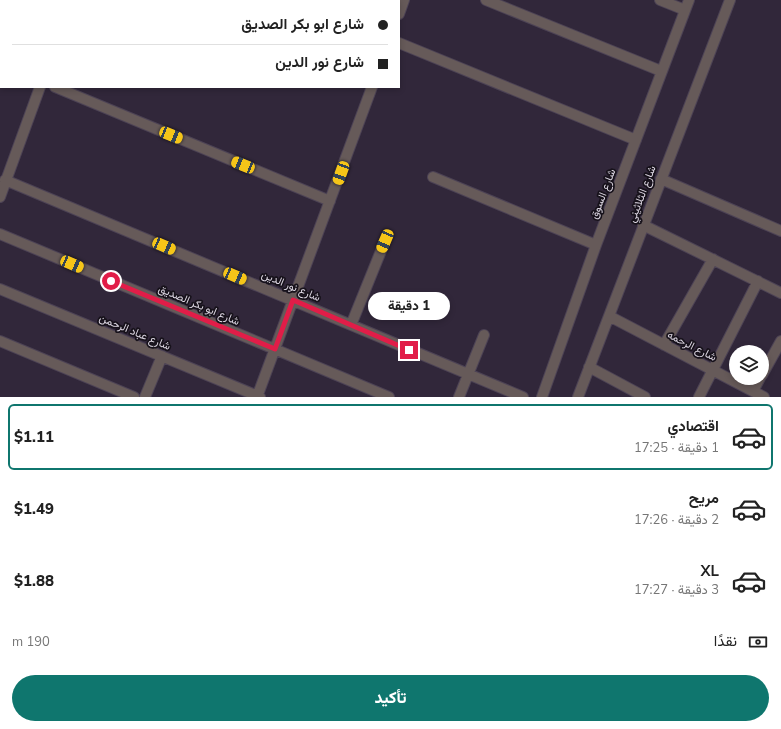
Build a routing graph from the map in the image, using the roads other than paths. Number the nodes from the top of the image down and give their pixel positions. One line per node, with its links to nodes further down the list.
1 (404, 0): 6 (street)
2 (486, 0): 8 (street)
3 (660, 0): 5 (street)
4 (730, 0): 14 (street, شارع الثلاثيني)
5 (687, 5): 8 (street, شارع السوق)
6 (400, 11)
7 (400, 43): 12 (street)
8 (661, 71): 12 (street, شارع السوق)
9 (40, 88): 15 (street)
10 (57, 88): 17 (street)
11 (372, 88): 17 (street)
12 (636, 140): 22 (street, شارع السوق)
13 (433, 177): 22 (street)
14 (661, 179): 18 (street, شارع الثلاثيني); 19 (street)
15 (5, 180): 16 (street); 27 (street, شارع نور الدين)
16 (0, 197)
17 (330, 201): 27 (street)
18 (644, 225): 23 (street); 28 (street, شارع الثلاثيني)
19 (781, 231)
20 (0, 234): 34 (street, شارع ابو بكر الصديق)
21 (385, 241): 29 (street)
22 (596, 246): 47 (street, شارع السوق)
23 (713, 259): 24 (street); 33 (street)
24 (758, 281): 26 (street); 38 (street)
25 (0, 289): 35 (street, شارع عباد الرحمن)
26 (781, 293)
27 (293, 300): 29 (street, شارع نور الدين); 34 (street)
28 (609, 316): 33 (street, شارع الرحمه); 37 (street, شارع الثلاثيني)
29 (351, 325): 39 (street, شارع نور الدين)
30 (484, 335): 39 (street)
31 (0, 341): 41 (street)
32 (781, 341): 36 (street)
33 (664, 345): 38 (street, شارع الرحمه)
34 (275, 349): 43 (street); 44 (street, شارع ابو بكر الصديق)
35 (162, 356): 42 (street); 43 (street, شارع عباد الرحمن)
36 (769, 362)
37 (589, 367): 48 (street, شارع الثلاثيني); 49 (street)
38 (713, 370): 40 (street, شارع الرحمه); 50 (street)
39 (468, 374): 45 (street); 46 (street, شارع نور الدين)
40 (748, 392): 51 (street, شارع الرحمه)
41 (134, 397)
42 (145, 397)
43 (258, 397)
44 (389, 397)
45 (459, 397)
46 (523, 397)
47 (542, 397)
48 (578, 397)
49 (645, 397)
50 (699, 397)
51 (764, 397)

